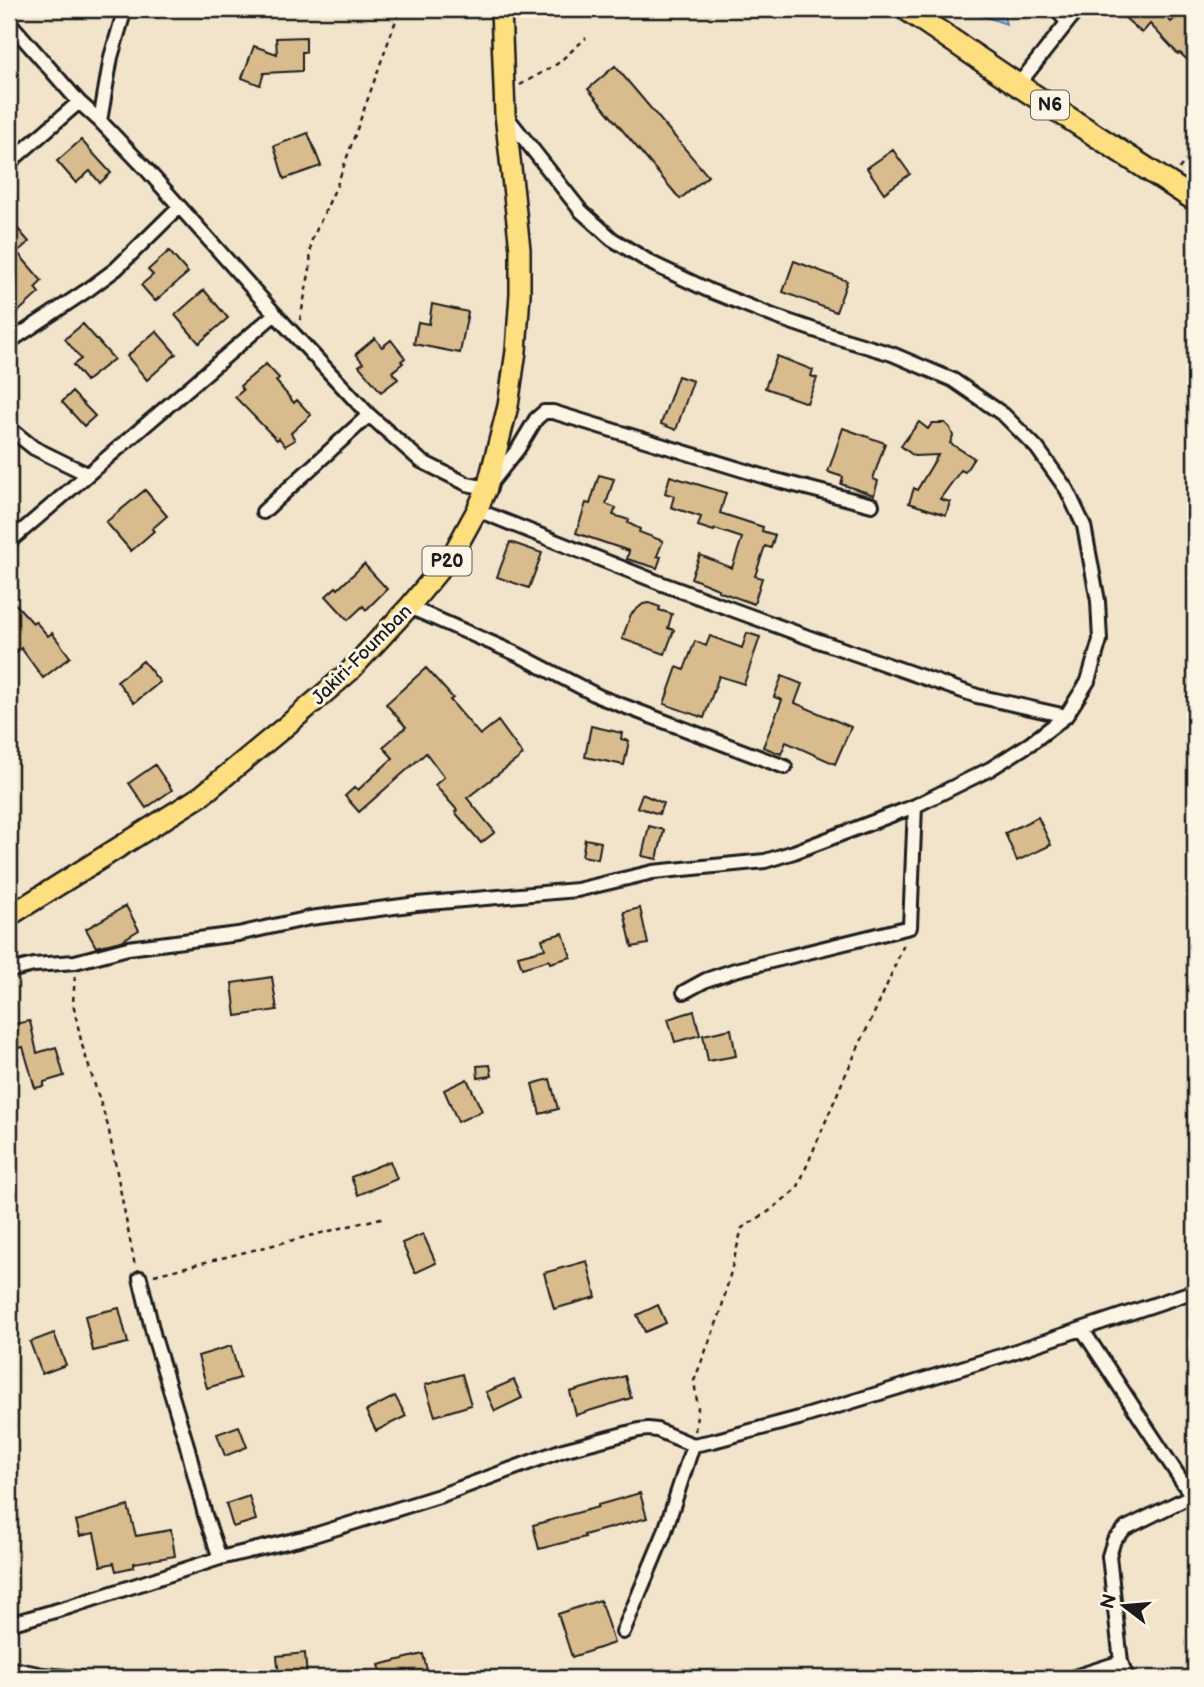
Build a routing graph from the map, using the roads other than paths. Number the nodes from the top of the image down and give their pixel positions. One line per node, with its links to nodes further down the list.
1 (125, 9): 11 (street)
2 (501, 9): 10 (main road, Jakiri-Foumban / P20)
3 (906, 9): 8 (highway, N6)
4 (1056, 9): 7 (street)
5 (1078, 9): 7 (street)
6 (9, 22): 9 (street)
7 (1067, 22): 8 (street)
8 (1018, 85): 13 (highway, N6)
9 (79, 102): 11 (street); 12 (street)
10 (505, 114): 20 (main road, Jakiri-Foumban / P20); 26 (street)
11 (100, 121): 14 (street)
12 (9, 163)
13 (1195, 200)
14 (179, 207): 15 (street); 16 (street)
15 (275, 314): 17 (street); 19 (street)
16 (9, 342)
17 (369, 415): 20 (street); 23 (street)
18 (9, 428): 19 (street)
19 (87, 474): 24 (street)
20 (487, 488): 21 (street); 22 (main road, Jakiri-Foumban / P20)
21 (872, 505)
22 (477, 510): 25 (main road, Jakiri-Foumban / P20); 26 (street)
23 (263, 512)
24 (9, 541)
25 (409, 607): 27 (street); 29 (main road, Jakiri-Foumban / P20)
26 (1066, 716): 28 (street)
27 (785, 766)
28 (915, 806): 30 (street); 31 (street)
29 (9, 916)
30 (9, 971)
31 (684, 992)
32 (140, 1278): 37 (street)
33 (1195, 1292): 34 (street)
34 (1082, 1329): 35 (street); 36 (street)
35 (693, 1445): 37 (street); 39 (street)
36 (1193, 1499): 40 (street)
37 (220, 1558): 38 (street)
38 (9, 1624)
39 (623, 1632)
40 (1121, 1662): 43 (street); 44 (street)
41 (9, 1668): 42 (street)
42 (78, 1678)
43 (1071, 1678)
44 (1127, 1678)

